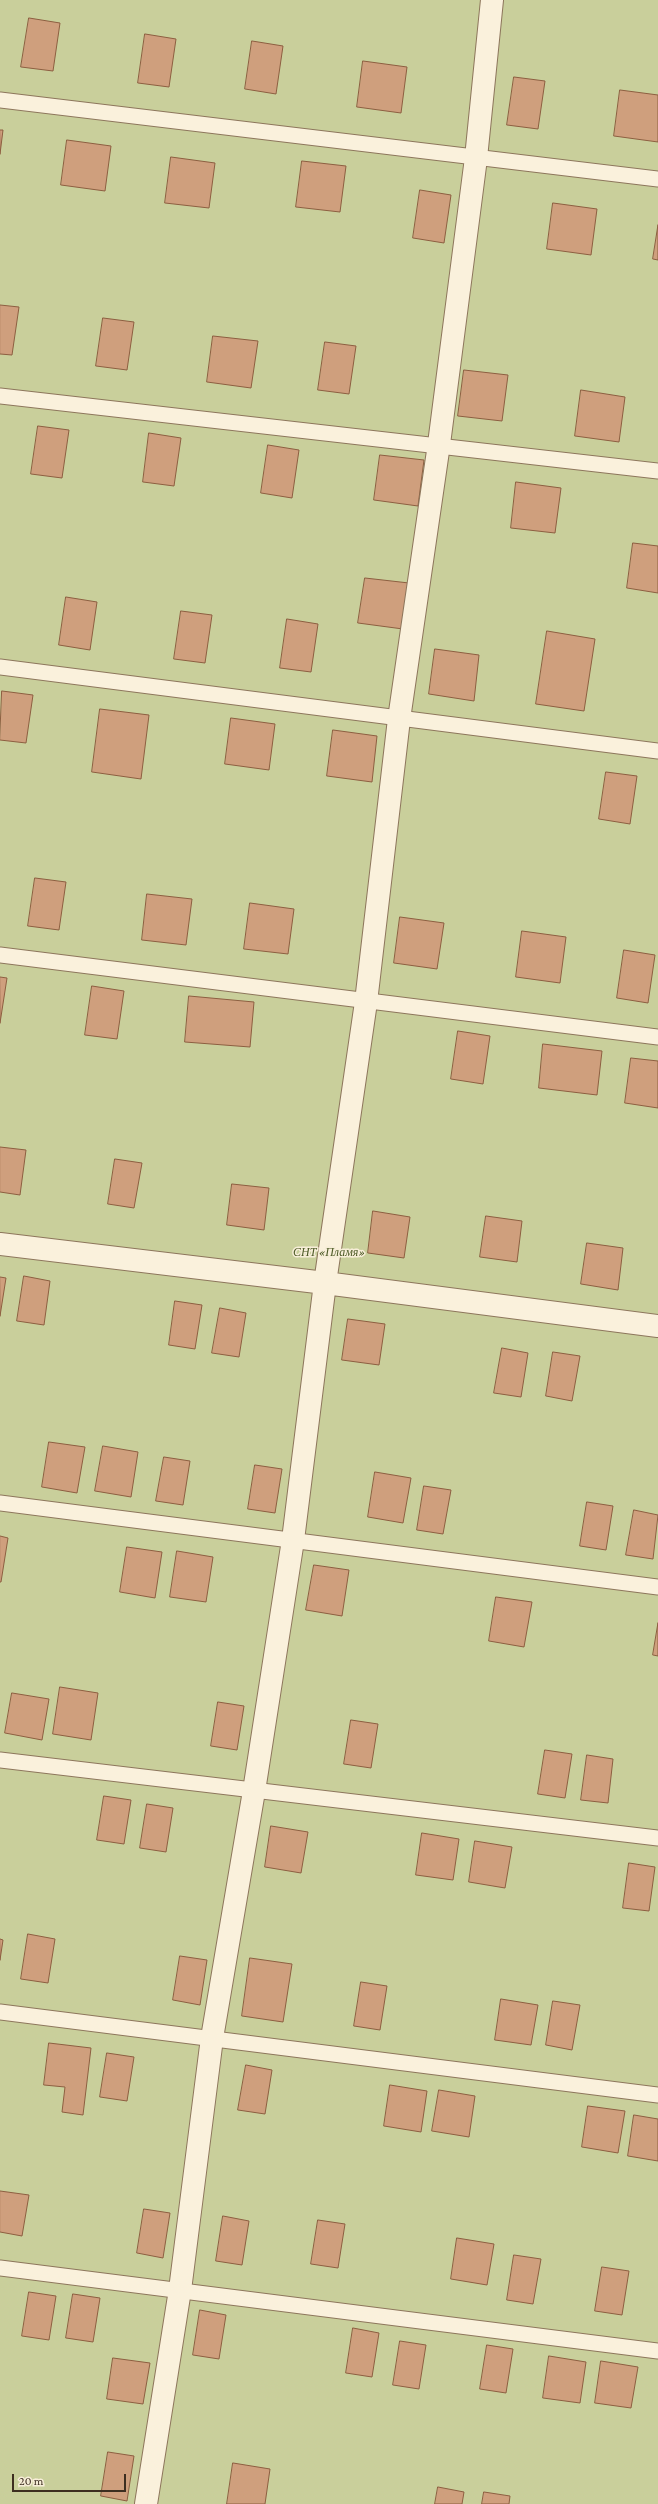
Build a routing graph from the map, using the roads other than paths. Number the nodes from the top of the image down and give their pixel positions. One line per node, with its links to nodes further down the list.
1 (492, 0): 3 (street)
2 (0, 100): 3 (lane)
3 (476, 158): 4 (lane); 6 (street)
4 (658, 179)
5 (0, 396): 6 (lane)
6 (439, 444): 7 (lane); 9 (street)
7 (658, 471)
8 (0, 667): 9 (lane)
9 (399, 719): 10 (lane); 12 (street)
10 (658, 751)
11 (0, 955): 12 (lane)
12 (366, 1002): 13 (lane); 15 (street)
13 (658, 1037)
14 (0, 1244): 15 (street)
15 (325, 1283): 16 (street); 18 (street)
16 (658, 1326)
17 (0, 1503): 18 (lane)
18 (293, 1540): 19 (lane); 21 (street)
19 (658, 1587)
20 (0, 1760): 21 (lane)
21 (254, 1791): 22 (lane); 24 (street)
22 (658, 1838)
23 (0, 2012): 24 (lane)
24 (212, 2038): 25 (lane); 27 (street)
25 (658, 2095)
26 (0, 2268): 27 (lane)
27 (180, 2290): 28 (lane); 29 (street)
28 (658, 2351)
29 (146, 2504)

